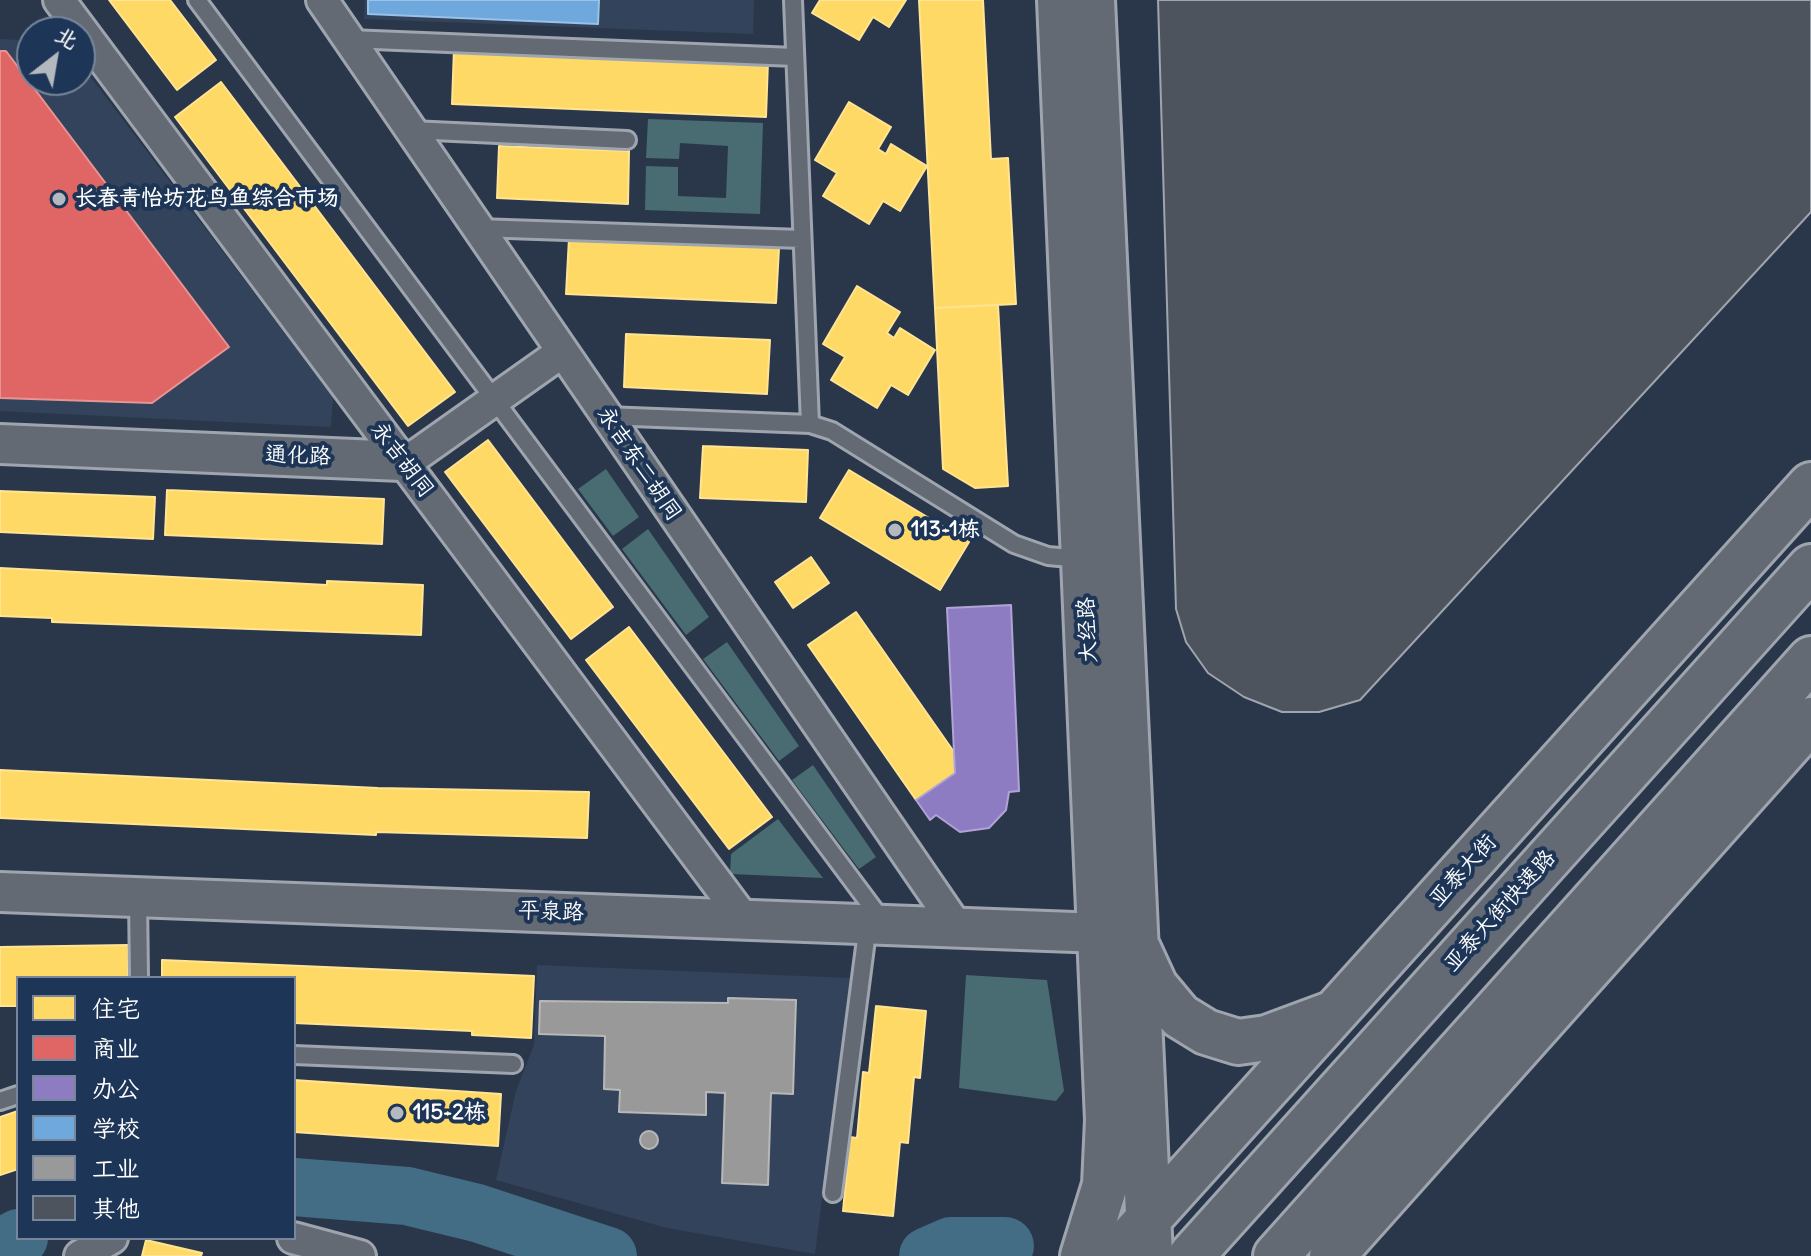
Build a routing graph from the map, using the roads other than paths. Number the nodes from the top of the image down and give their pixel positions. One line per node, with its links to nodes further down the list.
1 (59, 0): 17 (street, 永吉胡同)
2 (197, 0): 13 (lane)
3 (322, 0): 6 (street, 永吉东二胡同)
4 (793, 0): 7 (lane)
5 (1063, 1): 19 (main road, 大经路); 28 (main road, 大经路)
6 (349, 39): 7 (lane); 8 (street, 永吉东二胡同)
7 (795, 57): 11 (lane)
8 (411, 130): 9 (lane); 10 (street, 永吉东二胡同)
9 (627, 140)
10 (478, 228): 11 (lane); 12 (street, 永吉东二胡同)
11 (802, 239): 15 (lane)
12 (562, 352): 13 (street); 14 (street, 永吉东二胡同)
13 (495, 400): 17 (street); 26 (lane)
14 (606, 416): 15 (lane); 27 (street, 永吉东二胡同)
15 (810, 424): 19 (lane)
16 (0, 444): 17 (street, 通化路)
17 (402, 461): 25 (street, 永吉胡同)
18 (1811, 485): 30 (main road, 亚泰大街)
19 (1085, 559): 28 (main road, 大经路)
20 (1811, 567): 41 (main road, 亚泰大街快速路)
21 (1811, 659): 42 (main road)
22 (1811, 720): 43 (main road)
23 (0, 892): 24 (street, 平泉路)
24 (138, 897): 25 (street, 平泉路); 29 (lane)
25 (744, 919): 26 (street, 平泉路)
26 (877, 924): 27 (street, 平泉路); 33 (lane)
27 (957, 927): 28 (street, 平泉路)
28 (1118, 936): 30 (main road); 34 (main road, 大经路); 39 (main road, 大经路)
29 (139, 976)
30 (1335, 1013): 34 (main road, 亚泰大街)
31 (296, 1055): 32 (lane)
32 (513, 1064)
33 (833, 1193)
34 (1148, 1238): 40 (main road, 亚泰大街)
35 (296, 1239): 38 (street)
36 (108, 1240): 37 (street)
37 (80, 1256)
38 (360, 1256)
39 (1083, 1256)
40 (1115, 1256)
41 (1191, 1256)
42 (1276, 1256)
43 (1332, 1256)

